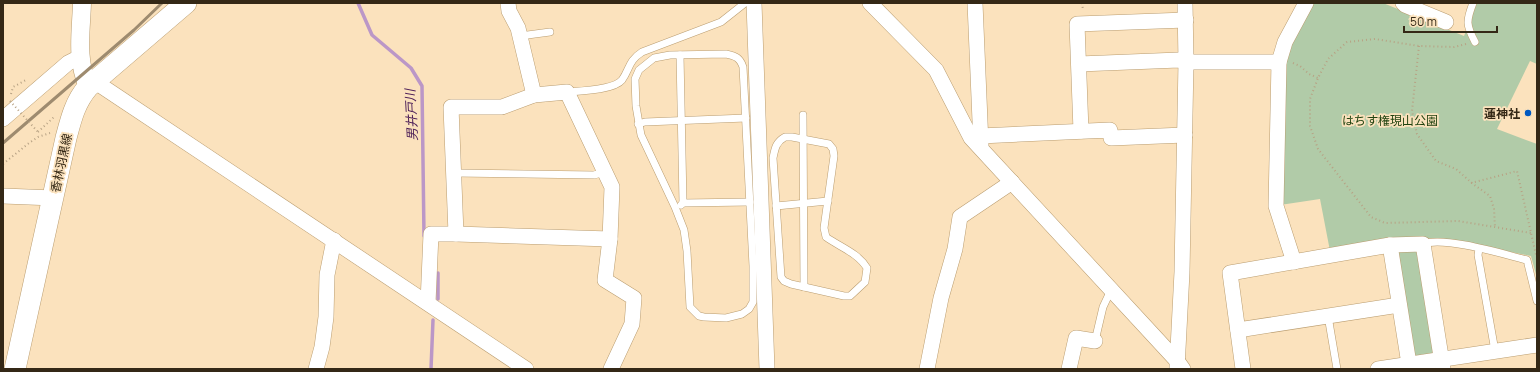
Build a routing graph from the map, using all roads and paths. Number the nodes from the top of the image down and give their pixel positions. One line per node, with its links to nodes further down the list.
1 (82, 3): 19 (street)
2 (186, 3): 24 (main road, 香林羽黒線)
3 (508, 3): 15 (street)
4 (745, 3): 25 (lane)
5 (754, 3): 79 (street)
6 (870, 3): 38 (street)
7 (975, 3): 38 (street)
8 (1185, 3): 12 (street)
9 (1306, 3): 20 (street)
10 (1403, 3): 13 (street)
11 (1473, 3): 16 (lane)
12 (1186, 20): 21 (street); 22 (street)
13 (1446, 22)
14 (550, 32): 15 (lane)
15 (520, 36): 26 (street)
16 (1475, 42): 17 (path)
17 (1419, 46): 23 (path); 43 (path)
18 (680, 55): 30 (lane); 32 (lane); 33 (lane)
19 (80, 57): 24 (street); 31 (street)
20 (1280, 60): 21 (street); 23 (path); 61 (street)
21 (1186, 62): 22 (street); 36 (street)
22 (1079, 64): 35 (street)
23 (1318, 78): 52 (path)
24 (91, 84): 45 (main road, 香林羽黒線); 56 (street)
25 (567, 92): 26 (street); 40 (street)
26 (534, 95): 41 (street)
27 (10, 101): 28 (path, bridge)
28 (56, 115)
29 (802, 115): 37 (lane)
30 (746, 118): 32 (lane); 47 (lane)
31 (3, 119)
32 (681, 121): 33 (lane); 48 (lane)
33 (638, 124): 51 (lane)
34 (55, 130): 39 (path)
35 (1081, 131): 36 (street); 38 (street)
36 (1185, 135): 74 (street)
37 (802, 139): 46 (lane); 49 (lane); 50 (lane)
38 (981, 142): 42 (street)
39 (3, 164)
40 (604, 172): 41 (lane); 55 (street)
41 (455, 173): 53 (street)
42 (1012, 182): 63 (street); 80 (street)
43 (1471, 182): 52 (path); 54 (path)
44 (3, 196): 45 (street)
45 (54, 198): 75 (main road, 香林羽黒線)
46 (828, 201): 49 (lane); 62 (lane)
47 (750, 202): 48 (lane); 51 (lane)
48 (684, 203): 51 (lane)
49 (803, 204): 50 (lane); 62 (lane)
50 (776, 206): 62 (lane)
51 (675, 207)
52 (1495, 227): 54 (path)
53 (456, 234): 55 (street); 65 (street)
54 (1531, 234): 60 (path)
55 (610, 239): 78 (street)
56 (334, 240): 65 (street); 76 (street)
57 (1423, 244): 58 (street); 59 (lane); 73 (street)
58 (1390, 245): 61 (street); 66 (street)
59 (1479, 249): 64 (lane); 71 (lane)
60 (1537, 260)
61 (1294, 262): 68 (street)
62 (804, 287)
63 (1112, 290): 69 (lane); 74 (street)
64 (1537, 301)
65 (428, 303): 77 (street)
66 (1400, 305): 67 (street); 72 (street)
67 (1328, 316): 68 (street); 83 (lane)
68 (1238, 330): 82 (street)
69 (1095, 341): 81 (street)
70 (1537, 345): 71 (street)
71 (1495, 351): 73 (street)
72 (1409, 364): 73 (street); 84 (street)
73 (1442, 364)
74 (1180, 367)
75 (15, 369)
76 (316, 369)
77 (526, 369)
78 (611, 369)
79 (767, 369)
80 (927, 369)
81 (1069, 369)
82 (1243, 369)
83 (1336, 369)
84 (1378, 369)

